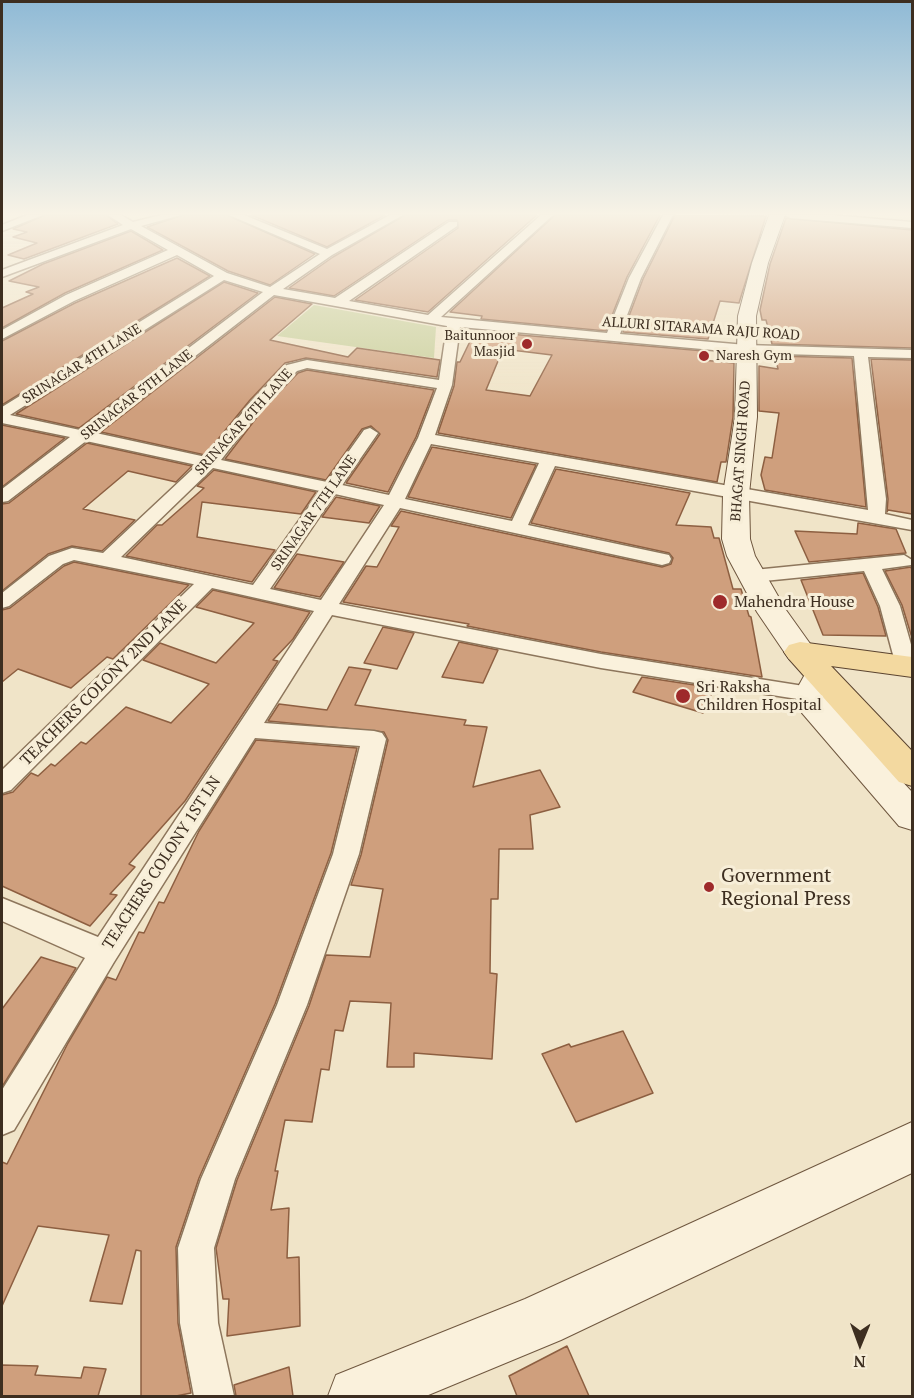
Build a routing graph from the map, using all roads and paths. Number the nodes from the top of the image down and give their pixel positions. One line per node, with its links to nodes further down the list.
1 (110, 280): 13 (street)
2 (216, 280): 19 (street, SRINAGAR 4TH LANE)
3 (237, 280): 9 (street, ALLURI SITARAMA RAJU ROAD)
4 (288, 280): 9 (street, SRINAGAR 5TH LANE)
5 (370, 280): 10 (street)
6 (475, 280): 11 (street)
7 (634, 280): 14 (street)
8 (756, 280): 15 (street, BHAGAT SINGH ROAD)
9 (272, 291): 10 (street, ALLURI SITARAMA RAJU ROAD); 22 (street, SRINAGAR 5TH LANE)
10 (337, 303): 11 (street, ALLURI SITARAMA RAJU ROAD)
11 (432, 318): 12 (street, ALLURI SITARAMA RAJU ROAD)
12 (454, 323): 14 (street, ALLURI SITARAMA RAJU ROAD); 18 (street, TEACHERS COLONY 1ST LN)
13 (2, 335)
14 (611, 339): 15 (street, ALLURI SITARAMA RAJU ROAD)
15 (746, 349): 16 (street, ALLURI SITARAMA RAJU ROAD); 27 (street, BHAGAT SINGH ROAD)
16 (860, 352): 17 (street, ALLURI SITARAMA RAJU ROAD); 30 (street)
17 (912, 354)
18 (445, 385): 23 (street, TEACHERS COLONY 1ST LN); 25 (street, SRINAGAR 6TH LANE)
19 (2, 413)
20 (2, 418): 22 (street)
21 (370, 434): 26 (street, SRINAGAR 7TH LANE)
22 (87, 435): 25 (street); 28 (street, SRINAGAR 5TH LANE)
23 (426, 438): 24 (street); 29 (street, TEACHERS COLONY 1ST LN)
24 (549, 460): 27 (street); 32 (street)
25 (211, 461): 26 (street); 33 (street, SRINAGAR 6TH LANE)
26 (332, 489): 29 (street); 39 (street, SRINAGAR 7TH LANE)
27 (736, 494): 30 (street); 37 (street, BHAGAT SINGH ROAD)
28 (2, 497)
29 (394, 503): 32 (street); 41 (street, TEACHERS COLONY 1ST LN)
30 (876, 518): 31 (street)
31 (912, 525)
32 (518, 528): 34 (street)
33 (109, 558): 38 (street); 40 (street)
34 (662, 559)
35 (904, 561): 36 (street)
36 (871, 565): 37 (street); 43 (street)
37 (754, 576): 42 (street, BHAGAT SINGH ROAD)
38 (207, 582): 39 (street); 49 (street, TEACHERS COLONY 2ND LANE)
39 (257, 593): 41 (street)
40 (2, 602)
41 (327, 609): 44 (street); 45 (street, TEACHERS COLONY 1ST LN)
42 (800, 652): 43 (main road); 44 (main road, BHAGAT SINGH ROAD)
43 (911, 674): 44 (main road)
44 (817, 686): 48 (main road, BHAGAT SINGH ROAD); 50 (street)
45 (249, 729): 52 (street, TEACHERS COLONY 1ST LN); 55 (street)
46 (912, 734): 47 (main road)
47 (912, 761)
48 (912, 773)
49 (2, 784)
50 (912, 816)
51 (2, 909): 52 (street)
52 (104, 953): 53 (street, TEACHERS COLONY 1ST LN)
53 (2, 1119)
54 (912, 1147): 56 (street)
55 (214, 1396)
56 (357, 1396)

